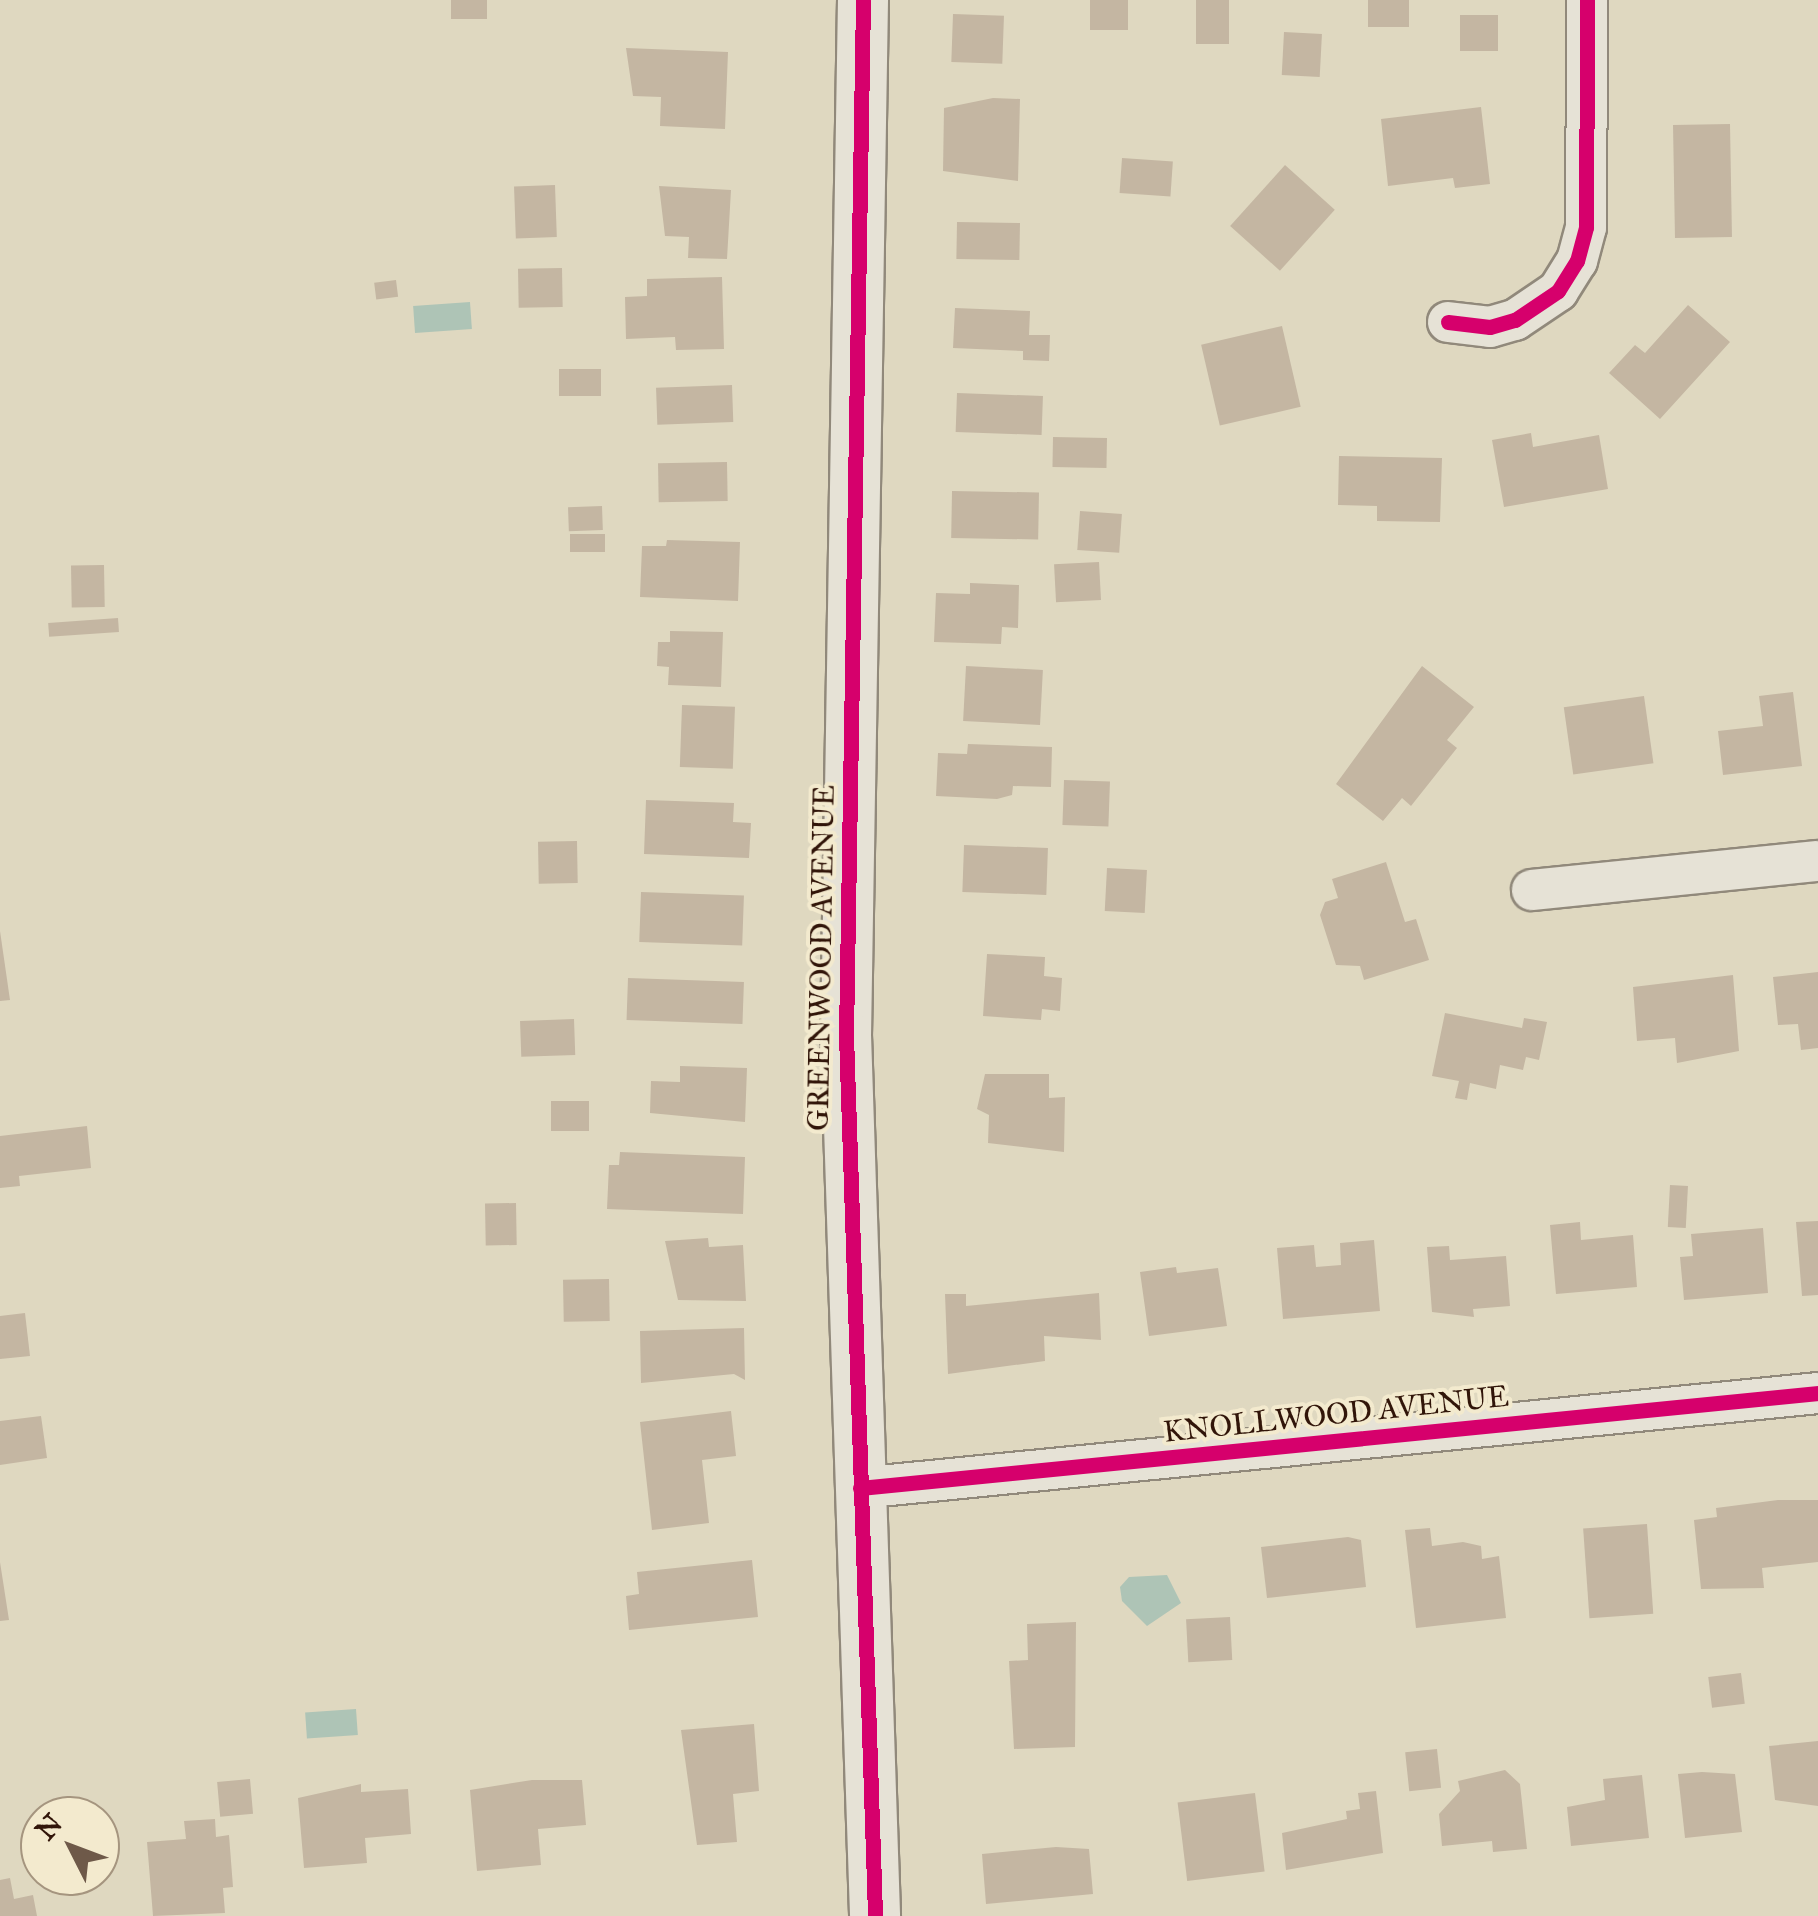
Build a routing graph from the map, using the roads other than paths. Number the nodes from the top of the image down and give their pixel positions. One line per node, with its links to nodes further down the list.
1 (863, 0): 7 (street, GREENWOOD AVENUE)
2 (1587, 0): 3 (street)
3 (1448, 322)
4 (1818, 861): 5 (street)
5 (1532, 890)
6 (1818, 1394): 7 (street, KNOLLWOOD AVENUE)
7 (860, 1488): 8 (street, GREENWOOD AVENUE)
8 (875, 1916)

